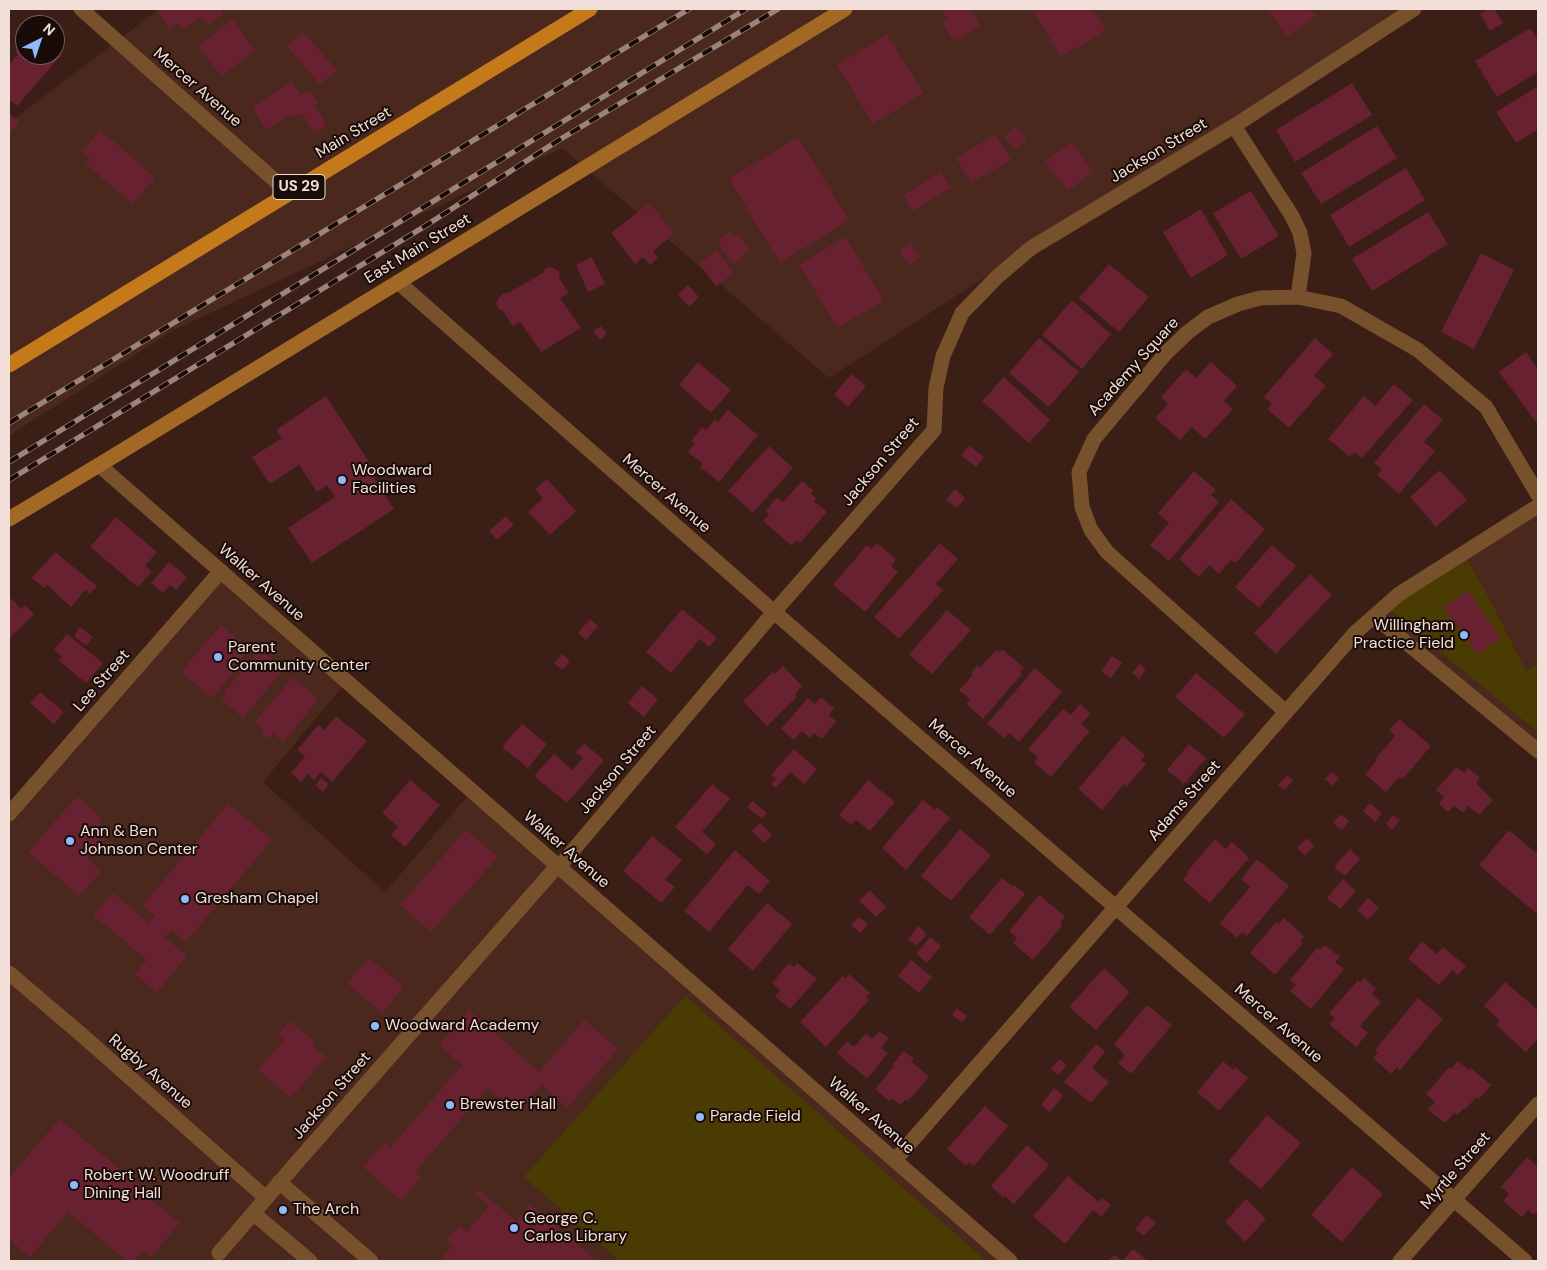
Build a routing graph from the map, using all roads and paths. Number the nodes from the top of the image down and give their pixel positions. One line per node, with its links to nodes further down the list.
1 (81, 9): 6 (street, Mercer Avenue)
2 (590, 9): 6 (main road, Main Street / US 29)
3 (845, 9): 7 (street, East Main Street)
4 (1414, 9): 5 (street, Jackson Street)
5 (1234, 126): 8 (street); 15 (street, Jackson Street)
6 (289, 193): 9 (main road, Main Street / US 29)
7 (398, 282): 10 (street, East Main Street); 15 (street, Mercer Avenue)
8 (1298, 297): 11 (street, Academy Square); 17 (street, Academy Square)
9 (9, 365)
10 (99, 465): 13 (street, East Main Street); 14 (street, Walker Avenue)
11 (1538, 495)
12 (1538, 506): 16 (street, Adams Street)
13 (9, 519)
14 (221, 571): 19 (street, Lee Street); 20 (street, Walker Avenue)
15 (774, 612): 20 (street, Jackson Street); 21 (street, Mercer Avenue)
16 (1374, 616): 17 (street, Adams Street); 18 (street)
17 (1286, 712): 21 (street, Adams Street)
18 (1538, 751)
19 (9, 814)
20 (555, 869): 24 (street, Walker Avenue); 25 (street, Jackson Street)
21 (1116, 906): 24 (street, Adams Street); 27 (street, Mercer Avenue)
22 (9, 973): 26 (street, Rugby Avenue)
23 (1538, 1104): 27 (street, Myrtle Street)
24 (895, 1160): 32 (street, Walker Avenue)
25 (279, 1182): 26 (street, Jackson Street); 31 (street)
26 (266, 1198): 28 (street, Jackson Street)
27 (1454, 1200): 33 (street, Myrtle Street); 34 (street, Mercer Avenue)
28 (253, 1213): 29 (street, Jackson Street); 30 (street)
29 (219, 1253)
30 (310, 1261)
31 (371, 1261)
32 (1010, 1261)
33 (1400, 1261)
34 (1524, 1261)

